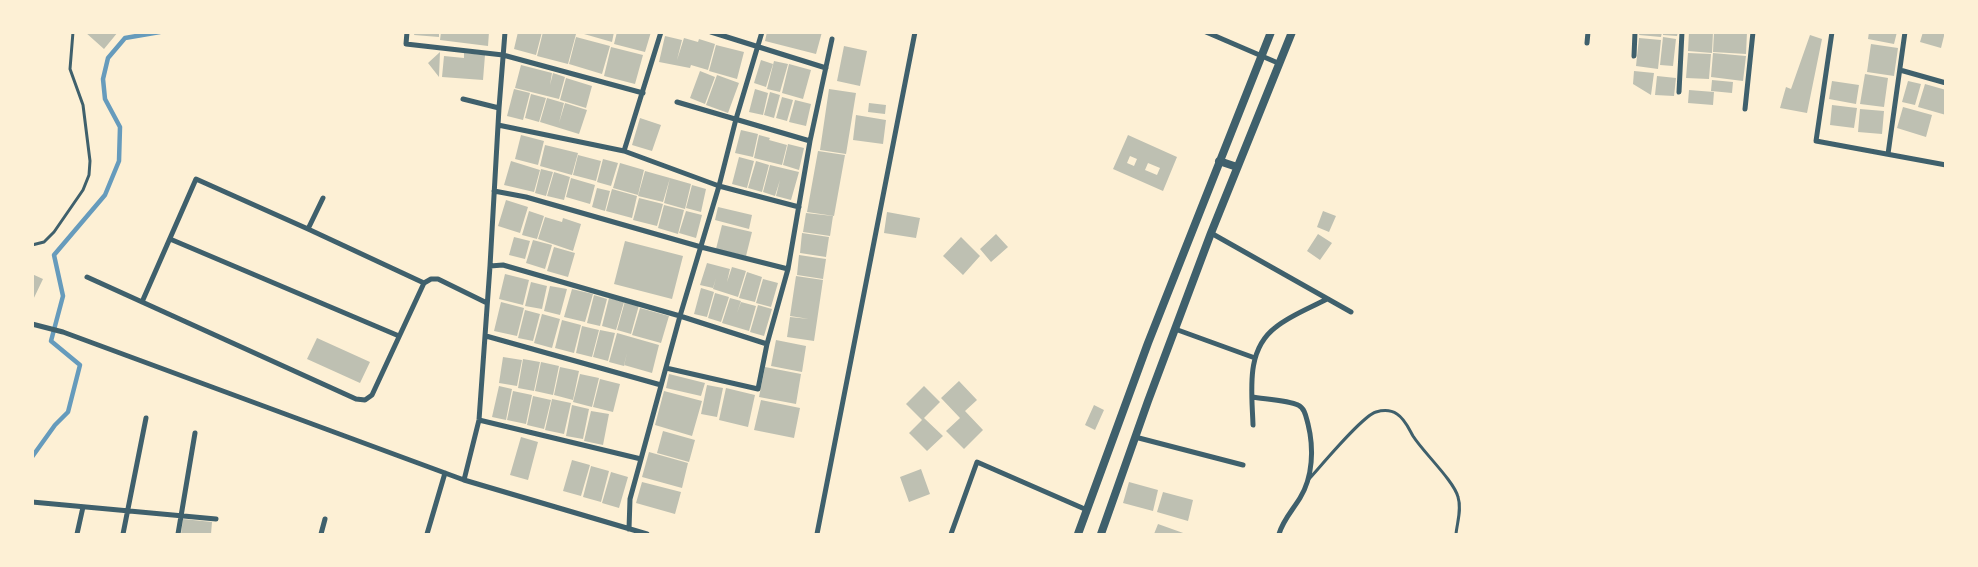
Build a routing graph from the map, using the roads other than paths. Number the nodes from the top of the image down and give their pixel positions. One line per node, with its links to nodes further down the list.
1 (73, 32): 48 (lane)
2 (408, 32): 20 (street)
3 (505, 32): 20 (street)
4 (660, 32): 27 (street)
5 (711, 32): 19 (street)
6 (762, 32): 19 (street)
7 (915, 32): 92 (street)
8 (1271, 32): 21 (street)
9 (1292, 32): 23 (street)
10 (1588, 32): 18 (street)
11 (1635, 32): 22 (street)
12 (1682, 32): 28 (street)
13 (1753, 32): 32 (street)
14 (1832, 32): 37 (street)
15 (1905, 32): 25 (street)
16 (1210, 33): 21 (street)
17 (832, 39): 24 (street)
18 (1587, 43)
19 (759, 48): 24 (street); 33 (street)
20 (503, 55): 27 (street); 31 (street)
21 (1260, 55): 23 (street); 38 (street)
22 (1634, 56)
23 (1278, 63): 40 (street)
24 (826, 68): 35 (street)
25 (1900, 70): 26 (street); 37 (street)
26 (1946, 83)
27 (643, 92): 36 (street)
28 (1679, 92)
29 (463, 99): 31 (street)
30 (677, 102): 33 (street)
31 (499, 108): 34 (street)
32 (1745, 109)
33 (736, 119): 35 (street); 41 (street)
34 (498, 125): 36 (street); 42 (street)
35 (810, 141): 44 (street)
36 (624, 151): 41 (street)
37 (1888, 154): 39 (street)
38 (1219, 161): 40 (street); 80 (street)
39 (1946, 165)
40 (1237, 167): 46 (street)
41 (719, 186): 44 (street); 49 (street)
42 (494, 191): 49 (street); 50 (street)
43 (323, 198): 45 (street)
44 (799, 208): 51 (street)
45 (308, 229): 47 (street); 53 (street)
46 (1211, 233): 54 (street); 60 (street)
47 (170, 239): 55 (street); 61 (street)
48 (32, 245)
49 (701, 247): 51 (street); 58 (street)
50 (490, 266): 56 (street); 58 (street)
51 (788, 269): 63 (street)
52 (87, 277): 55 (street)
53 (424, 283): 56 (street); 61 (street)
54 (1327, 299): 57 (street); 64 (street)
55 (142, 302): 61 (street)
56 (487, 303): 62 (street)
57 (1351, 312)
58 (680, 316): 63 (street); 65 (street)
59 (32, 324): 75 (street)
60 (1175, 329): 64 (street); 72 (street)
61 (399, 336)
62 (486, 336): 66 (street); 69 (street)
63 (767, 344): 65 (street)
64 (1255, 358): 67 (street)
65 (666, 368): 66 (street)
66 (661, 385): 73 (street)
67 (1252, 397): 70 (street); 76 (street)
68 (146, 418): 81 (street)
69 (479, 420): 73 (street); 77 (street)
70 (1253, 425)
71 (195, 434): 82 (street)
72 (1135, 436): 74 (street); 95 (street)
73 (641, 459): 85 (street)
74 (1243, 465)
75 (445, 473): 77 (street); 90 (street)
76 (1309, 479): 96 (street); 97 (lane)
77 (464, 480): 85 (street)
78 (32, 502): 79 (street)
79 (83, 508): 81 (street); 86 (street)
80 (1087, 510): 93 (street); 94 (street)
81 (128, 512): 82 (street); 87 (street)
82 (182, 516): 83 (street); 88 (street)
83 (216, 519)
84 (325, 519): 89 (street)
85 (629, 529): 91 (street)
86 (77, 534)
87 (122, 534)
88 (178, 534)
89 (321, 534)
90 (427, 534)
91 (647, 534)
92 (816, 534)
93 (950, 534)
94 (1078, 534)
95 (1101, 534)
96 (1279, 534)
97 (1456, 534)

